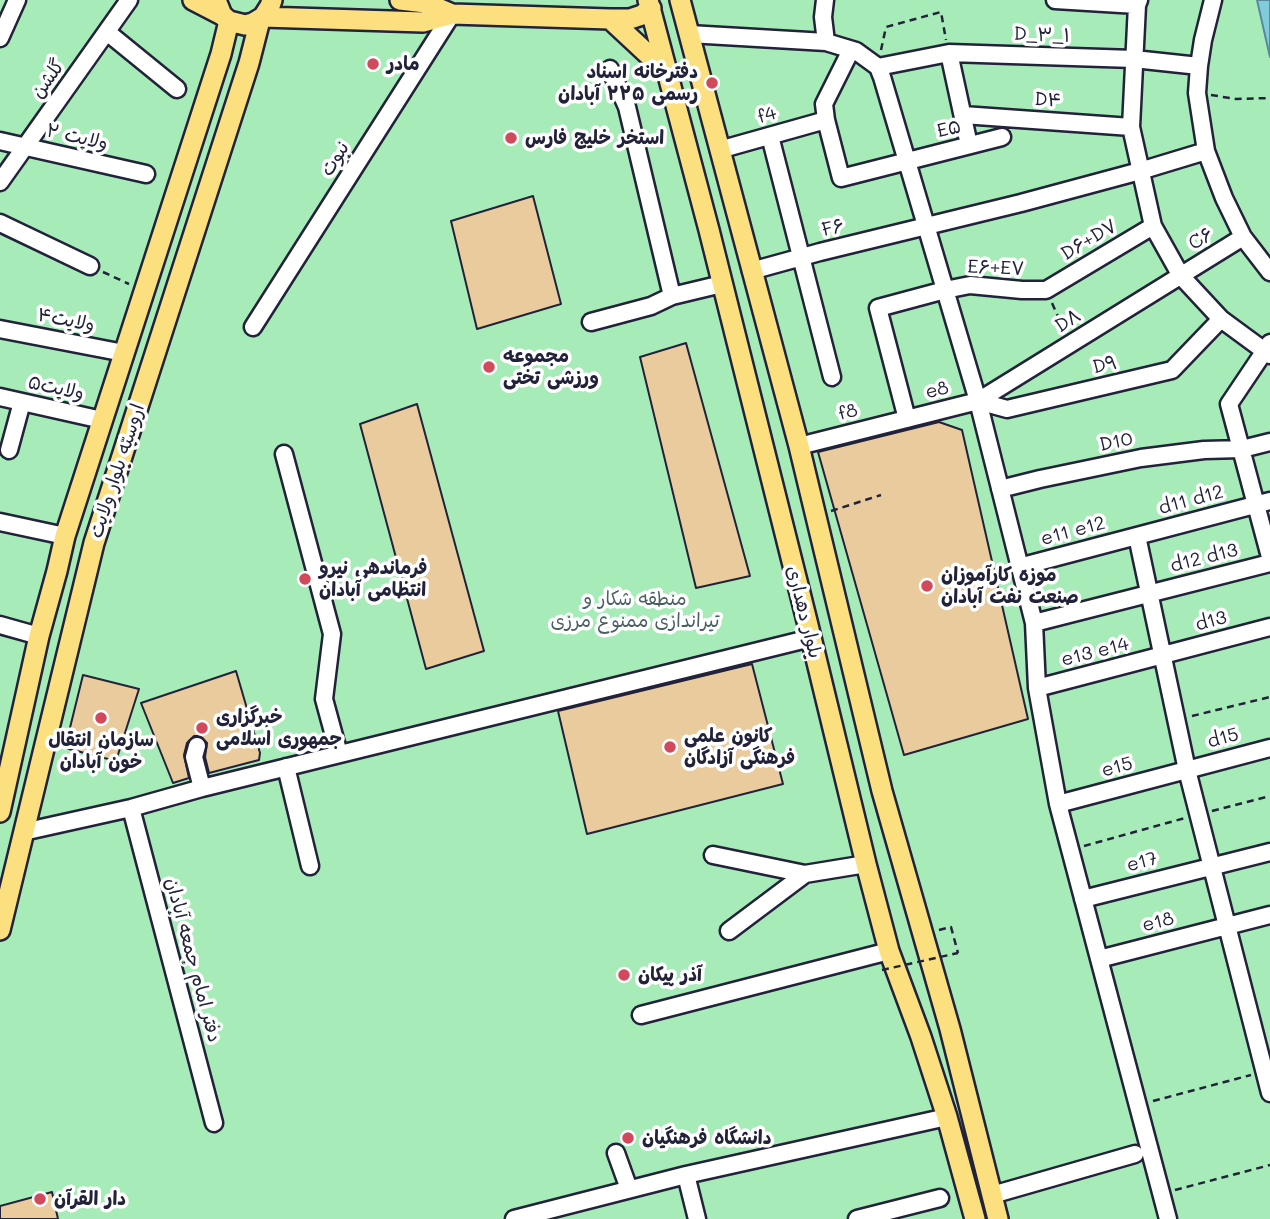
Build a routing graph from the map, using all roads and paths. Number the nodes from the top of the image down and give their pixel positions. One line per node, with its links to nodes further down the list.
1 (17, 0): 17 (street)
2 (129, 0): 15 (street, گلشن)
3 (193, 0): 11 (main road)
4 (400, 0): 13 (main road)
5 (680, 0): 16 (main road, بلوار دهداری)
6 (825, 0): 18 (street)
7 (1055, 0): 9 (street)
8 (1213, 0): 22 (street)
9 (1138, 3): 21 (street)
10 (650, 4): 14 (main road); 25 (main road, بلوار دهداری)
11 (222, 12): 12 (main road); 57 (main road, اروسیّه بلوار ولایت)
12 (265, 12): 13 (main road); 84 (main road, اروسیّه بلوار ولایت)
13 (452, 14): 14 (main road); 61 (street, نبوت)
14 (610, 19): 25 (main road)
15 (107, 32): 26 (street); 36 (street, گلشن)
16 (689, 34): 18 (street); 37 (main road, بلوار دهداری)
17 (0, 38)
18 (826, 43): 19 (street)
19 (851, 50): 23 (street); 30 (street)
20 (949, 53): 21 (street, D_۳_۱); 23 (street, D_۳_۱); 23 (path); 29 (street)
21 (1134, 59): 22 (street, D_۳_۱); 31 (street)
22 (1199, 66): 27 (street)
23 (878, 67): 39 (street)
24 (610, 69): 58 (street)
25 (668, 73): 47 (main road, بلوار دهداری)
26 (177, 89)
27 (1197, 93): 28 (path); 38 (street)
28 (1270, 99)
29 (962, 114): 31 (street, D۴); 35 (street)
30 (825, 120): 32 (street, f4); 39 (street, E۵)
31 (1131, 127): 40 (street)
32 (770, 136): 37 (street, f4); 49 (street)
33 (1002, 137): 35 (street, E۵)
34 (0, 141): 36 (street, ولایت ۲)
35 (969, 145): 39 (street, E۵)
36 (25, 147): 41 (street, ولایت ۲); 42 (street, گلشن)
37 (719, 150): 43 (main road, بلوار دهداری)
38 (1206, 150): 40 (street, F۶); 48 (street)
39 (907, 161): 46 (street)
40 (1140, 171): 45 (street); 46 (street, F۶)
41 (146, 174)
42 (0, 182)
43 (738, 222): 47 (main road); 51 (main road, بلوار دهداری)
44 (0, 223): 50 (street)
45 (1153, 226): 53 (street); 56 (street, D۶+D۷)
46 (926, 227): 49 (street, F۶); 55 (street)
47 (709, 230): 54 (main road, بلوار دهداری)
48 (1243, 237): 52 (street); 53 (street, C۶)
49 (802, 257): 51 (street, F۶); 66 (street)
50 (90, 266): 57 (path)
51 (751, 271): 73 (main road, بلوار دهداری)
52 (1270, 272)
53 (1181, 276): 59 (street); 63 (street, D۸)
54 (722, 284): 58 (street); 95 (main road, بلوار دهداری)
55 (945, 290): 56 (street, E۶+E۷); 68 (street); 70 (street, E۶+E۷)
56 (1046, 290): 63 (path)
57 (145, 291): 65 (main road, اروسیّه بلوار ولایت)
58 (672, 296): 60 (street)
59 (1221, 319): 64 (street); 68 (street, D۹)
60 (591, 322)
61 (253, 327)
62 (0, 329): 65 (street, ولایت۴)
63 (1071, 344): 68 (street, D۸)
64 (1268, 350): 74 (street)
65 (124, 353): 71 (main road, اروسیّه بلوار ولایت)
66 (832, 377)
67 (0, 397): 69 (street, ولایت۵)
68 (978, 401): 70 (street, e8); 77 (street)
69 (22, 402): 71 (street, ولایت۵); 75 (street)
70 (907, 419): 73 (street, f8)
71 (103, 420): 82 (main road, اروسیّه بلوار ولایت)
72 (1270, 442): 74 (street, D10)
73 (799, 446): 80 (main road, بلوار دهداری)
74 (1242, 449): 77 (street, D10); 79 (street)
75 (9, 450)
76 (284, 454): 102 (street)
77 (1000, 489): 87 (street)
78 (881, 495): 80 (path)
79 (1263, 503): 83 (street, d11 d12); 85 (street)
80 (815, 516): 106 (main road, بلوار دهداری)
81 (0, 522): 82 (street)
82 (65, 536): 84 (main road); 88 (main road, اروسیّه بلوار ولایت)
83 (1137, 536): 87 (street, e11 e12); 90 (street)
84 (94, 543): 89 (main road, اروسیّه بلوار ولایت)
85 (1270, 557)
86 (1270, 563): 90 (street, d12 d13)
87 (1019, 567): 91 (street)
88 (57, 571): 89 (main road); 94 (main road, اروسیّه بلوار ولایت)
89 (86, 578): 113 (main road, اروسیّه بلوار ولایت)
90 (1149, 594): 91 (street, d12 d13); 96 (street)
91 (1034, 623): 97 (street)
92 (0, 625): 94 (street)
93 (1270, 627): 96 (street, d13)
94 (39, 636): 111 (main road, اروسیّه بلوار ولایت)
95 (811, 638): 102 (street); 108 (main road, بلوار دهداری)
96 (1163, 656): 97 (street, e13 e14); 99 (street)
97 (1037, 688): 109 (street)
98 (1270, 697): 99 (path)
99 (1177, 720): 104 (street)
100 (197, 746): 105 (street)
101 (1270, 748): 104 (street, d15)
102 (339, 754): 103 (street)
103 (286, 767): 105 (street); 120 (street)
104 (1187, 770): 109 (street, e15); 112 (street)
105 (202, 788): 110 (street)
106 (882, 791): 108 (main road); 114 (main road, بلوار دهداری)
107 (1270, 796): 112 (path)
108 (850, 801): 115 (main road, بلوار دهداری)
109 (1058, 804): 116 (street)
110 (131, 807): 113 (street); 137 (street, دفتر امام جمعه آبادان)
111 (0, 813)
112 (1199, 814): 116 (path); 121 (street)
113 (23, 832): 127 (main road, اروسیّه بلوار ولایت)
114 (893, 832): 115 (main road); 144 (main road, بلوار دهداری)
115 (860, 840): 119 (main road, بلوار دهداری)
116 (1070, 850): 123 (street)
117 (1270, 852): 121 (street, e17)
118 (713, 855): 122 (street)
119 (866, 864): 122 (street); 129 (main road, بلوار دهداری)
120 (310, 866)
121 (1212, 866): 123 (street, e17); 125 (street)
122 (805, 874): 128 (street)
123 (1083, 899): 130 (street)
124 (1270, 915): 125 (street, e18)
125 (1227, 926): 130 (street, e18); 133 (street)
126 (951, 927): 131 (path, bridge)
127 (0, 929)
128 (729, 931)
129 (889, 951): 132 (street); 136 (main road, بلوار دهداری)
130 (1099, 959): 135 (street)
131 (882, 970)
132 (641, 1016)
133 (1267, 1071): 134 (street); 135 (path)
134 (1270, 1093)
135 (1138, 1105): 143 (street)
136 (947, 1117): 141 (street); 150 (main road, بلوار دهداری)
137 (214, 1123)
138 (616, 1153): 142 (street)
139 (1135, 1154): 144 (street)
140 (1270, 1165): 143 (path)
141 (686, 1175): 142 (street); 148 (street)
142 (629, 1189): 146 (street)
143 (1161, 1194): 152 (street)
144 (992, 1195): 151 (main road, بلوار دهداری)
145 (940, 1198): 149 (street)
146 (558, 1214): 147 (street)
147 (514, 1219)
148 (697, 1219)
149 (857, 1219)
150 (975, 1219)
151 (998, 1219)
152 (1168, 1219)

